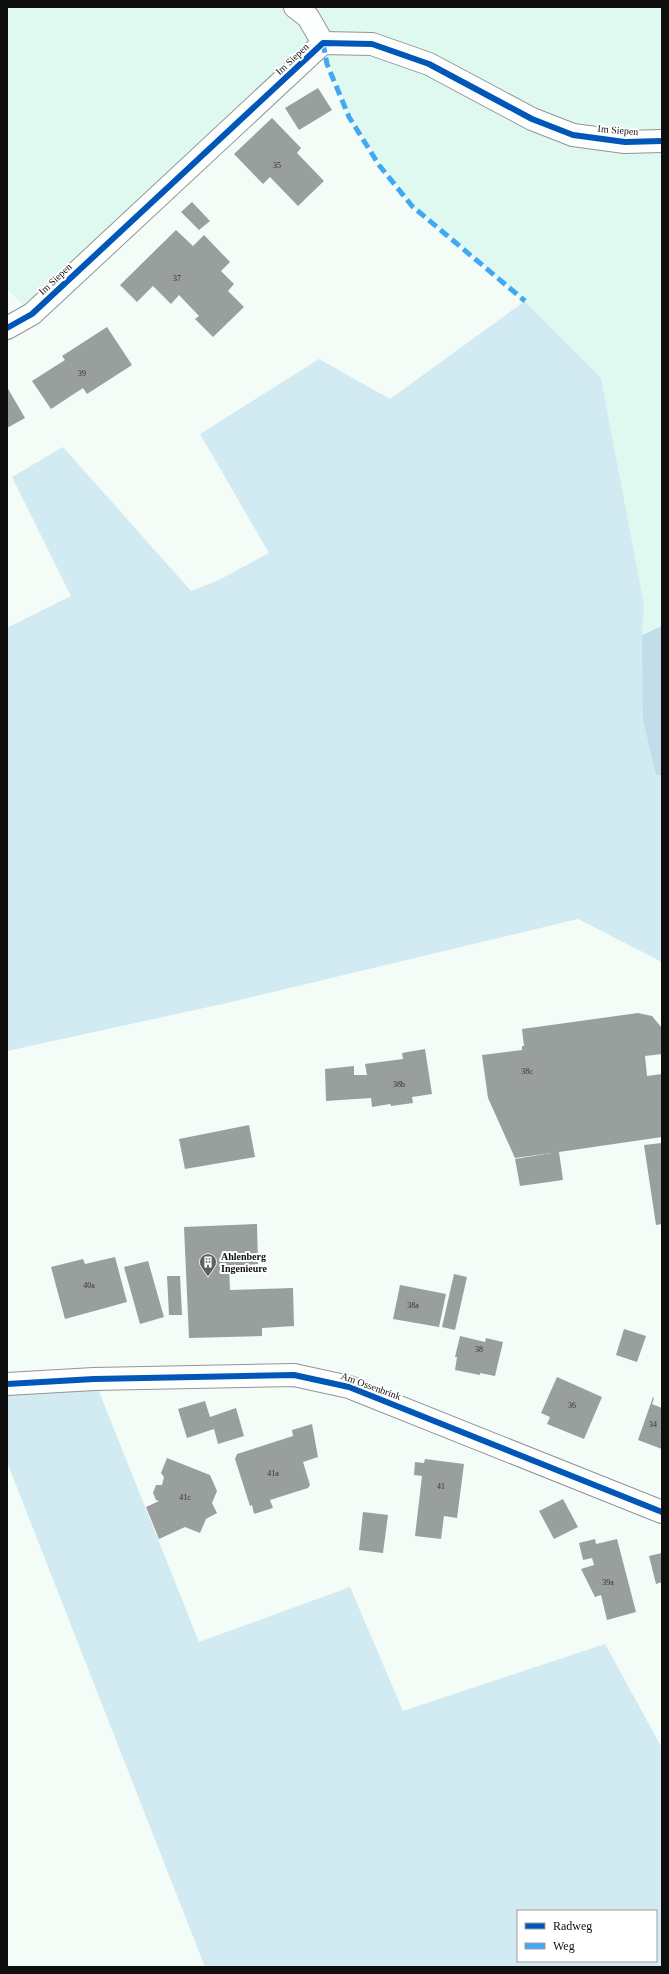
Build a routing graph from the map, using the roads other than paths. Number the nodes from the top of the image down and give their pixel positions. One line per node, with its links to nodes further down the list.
1 (295, 7): 2 (street)
2 (323, 43): 3 (street, Im Siepen); 4 (street, Im Siepen)
3 (662, 142)
4 (7, 328)
5 (7, 1384): 6 (street, Am Ossenbrink)
6 (662, 1512)

